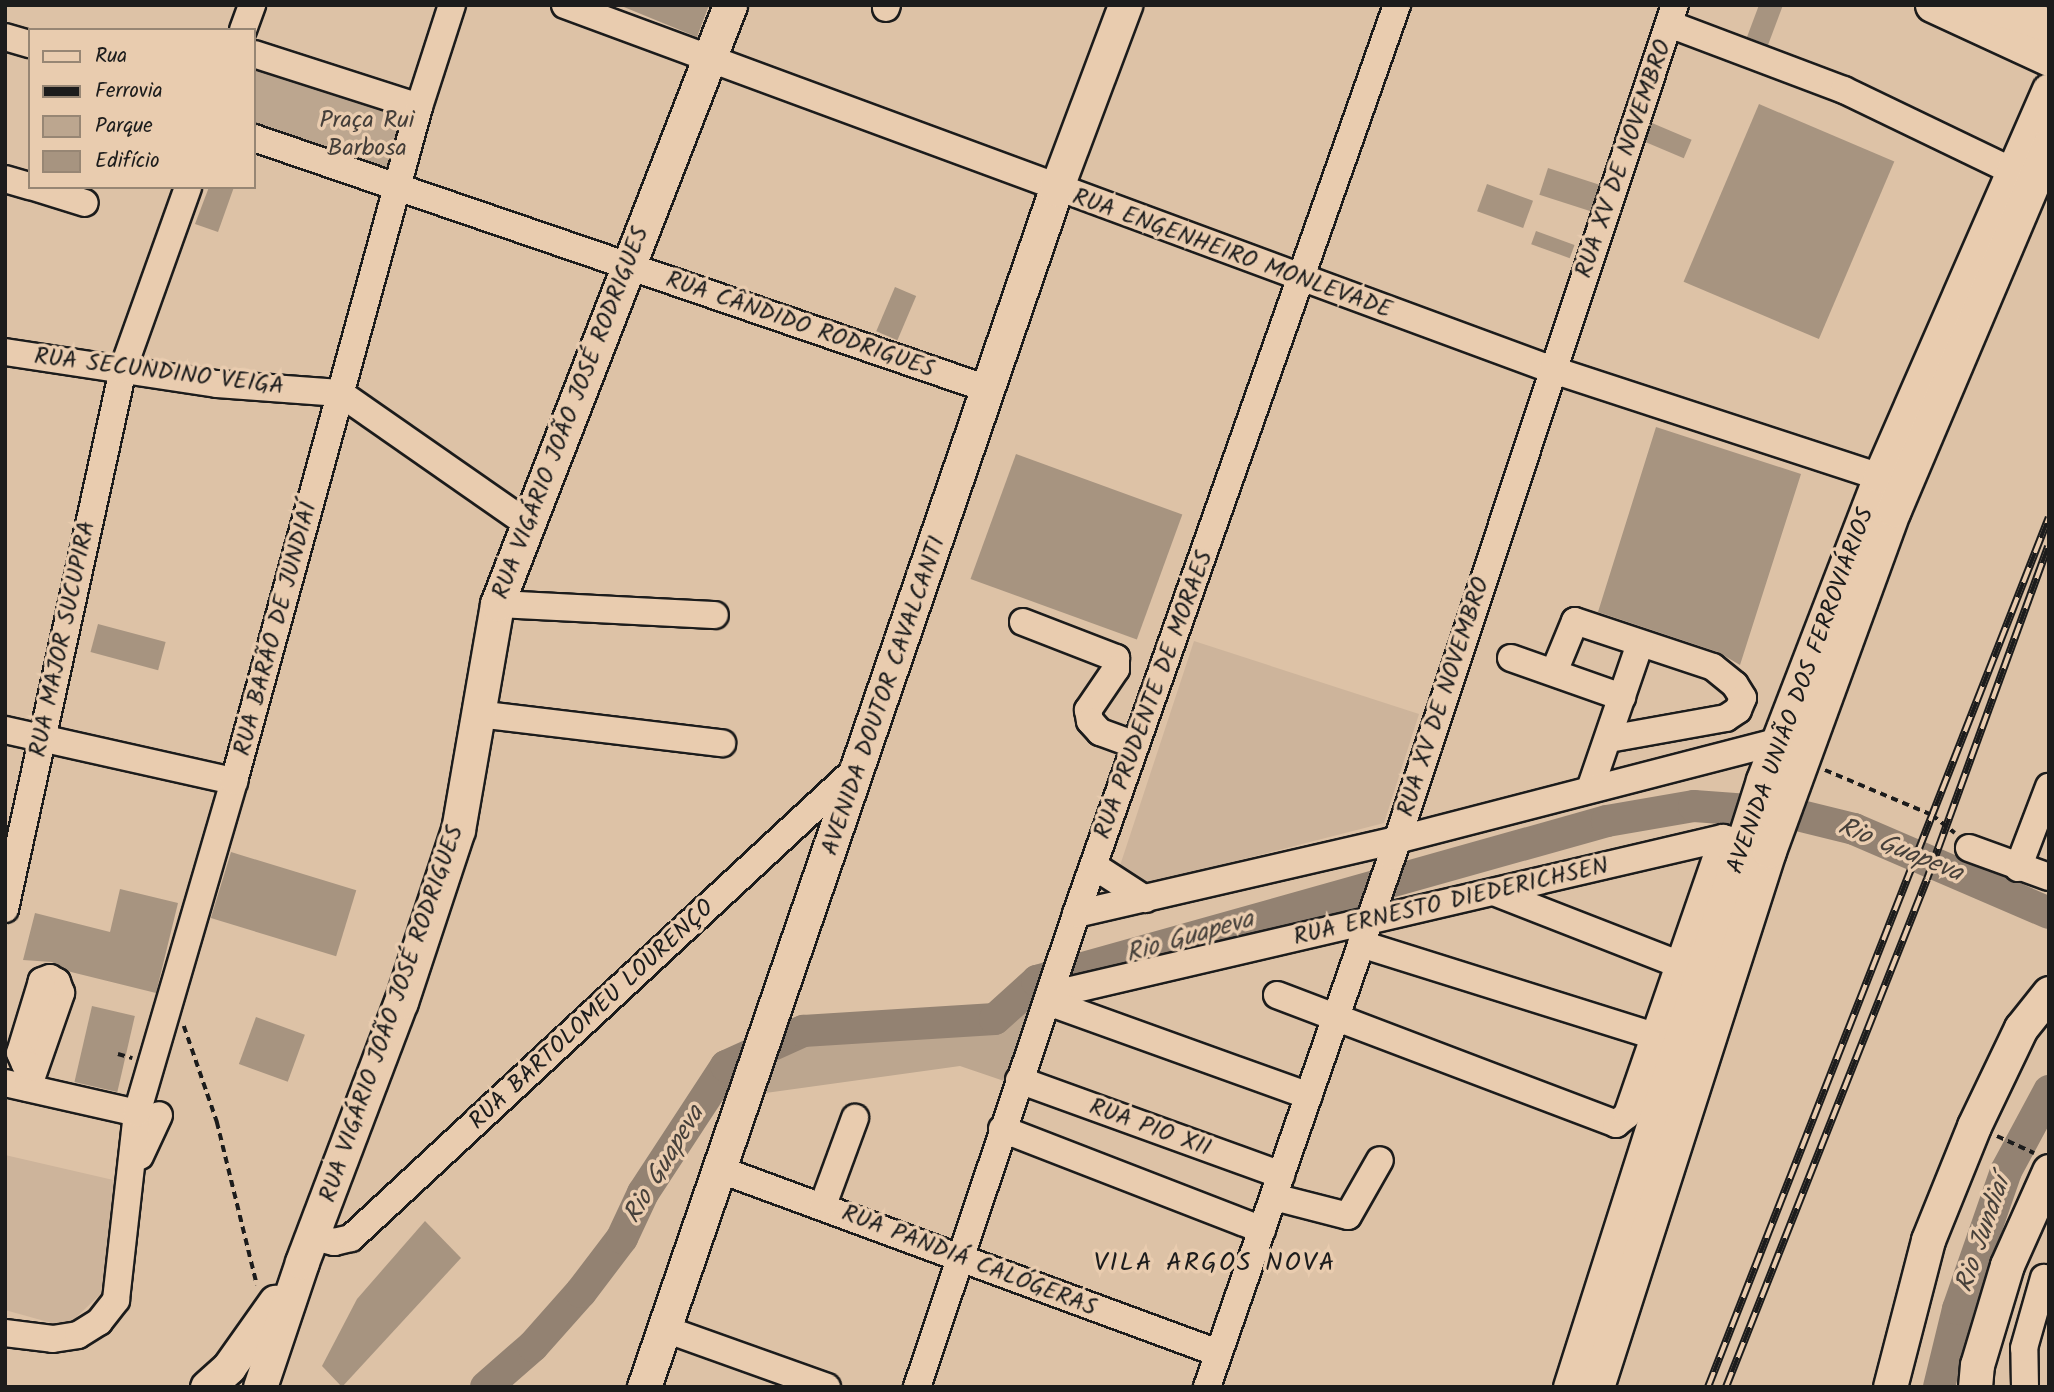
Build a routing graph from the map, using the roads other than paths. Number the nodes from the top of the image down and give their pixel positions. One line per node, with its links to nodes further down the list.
1 (252, 5): 11 (street)
2 (452, 5): 18 (street, RUA BARÃO DE JUNDIAÍ)
3 (565, 5): 15 (street, RUA ENGENHEIRO MONLEVADE)
4 (730, 5): 15 (main road, RUA VIGÁRIO JOÃO JOSÉ RODRIGUES)
5 (1125, 5): 27 (main road, AVENIDA DOUTOR CAVALCANTI)
6 (1397, 5): 31 (street, RUA PRUDENTE DE MORAES)
7 (1987, 5): 10 (main road)
8 (1944, 11): 16 (main road)
9 (1672, 15): 21 (street); 35 (street, RUA XV DE NOVEMBRO)
10 (2049, 25)
11 (244, 28)
12 (5, 37): 13 (street)
13 (28, 43)
14 (256, 55): 18 (street)
15 (707, 59): 27 (street, RUA ENGENHEIRO MONLEVADE); 30 (main road, RUA VIGÁRIO JOÃO JOSÉ RODRIGUES)
16 (2049, 59)
17 (2049, 90): 21 (main road, AVENIDA UNIÃO DOS FERROVIÁRIOS)
18 (419, 107): 24 (street, RUA BARÃO DE JUNDIAÍ)
19 (256, 139): 24 (street, RUA CÂNDIDO RODRIGUES)
20 (2049, 145): 32 (main road, AVENIDA UNIÃO DOS FERROVIÁRIOS)
21 (2012, 171): 38 (main road, AVENIDA UNIÃO DOS FERROVIÁRIOS)
22 (5, 179): 23 (street)
23 (28, 186)
24 (397, 187): 30 (street, RUA CÂNDIDO RODRIGUES); 37 (street, RUA BARÃO DE JUNDIAÍ)
25 (39, 189): 29 (street)
26 (187, 189): 34 (street, RUA MAJOR SUCUPIRA)
27 (1056, 189): 31 (street, RUA ENGENHEIRO MONLEVADE); 36 (main road, AVENIDA DOUTOR CAVALCANTI)
28 (2049, 191): 32 (main road)
29 (85, 203)
30 (626, 265): 36 (street, RUA CÂNDIDO RODRIGUES); 39 (main road, RUA VIGÁRIO JOÃO JOSÉ RODRIGUES)
31 (1301, 280): 35 (street, RUA ENGENHEIRO MONLEVADE); 52 (street, RUA PRUDENTE DE MORAES)
32 (1964, 346): 38 (main road, AVENIDA UNIÃO DOS FERROVIÁRIOS)
33 (5, 352): 34 (street, RUA SECUNDINO VEIGA)
34 (123, 369): 37 (street, RUA SECUNDINO VEIGA); 49 (street, RUA MAJOR SUCUPIRA)
35 (1553, 370): 38 (street, RUA ENGENHEIRO MONLEVADE); 59 (street, RUA XV DE NOVEMBRO)
36 (988, 390): 53 (main road, AVENIDA DOUTOR CAVALCANTI)
37 (340, 393): 39 (street); 55 (street, RUA BARÃO DE JUNDIAÍ)
38 (1892, 481): 54 (main road, AVENIDA UNIÃO DOS FERROVIÁRIOS)
39 (525, 522): 40 (main road, RUA VIGÁRIO JOÃO JOSÉ RODRIGUES)
40 (497, 604): 41 (street); 47 (main road, RUA VIGÁRIO JOÃO JOSÉ RODRIGUES)
41 (715, 615)
42 (1023, 622): 52 (street)
43 (1640, 644): 45 (street); 46 (street); 50 (street)
44 (1511, 658): 45 (street)
45 (1554, 672): 46 (street)
46 (1622, 697): 50 (street)
47 (477, 714): 51 (street); 87 (main road, RUA VIGÁRIO JOÃO JOSÉ RODRIGUES)
48 (5, 730): 49 (street)
49 (41, 738): 55 (street); 66 (street, RUA MAJOR SUCUPIRA)
50 (1609, 739): 57 (street)
51 (722, 743)
52 (1136, 745): 61 (street, RUA PRUDENTE DE MORAES)
53 (861, 765): 83 (main road, AVENIDA DOUTOR CAVALCANTI); 87 (street, RUA BARTOLOMEU LOURENÇO)
54 (1785, 767): 57 (street); 58 (main road, AVENIDA UNIÃO DOS FERROVIÁRIOS)
55 (234, 781): 78 (street, RUA BARÃO DE JUNDIAÍ)
56 (2049, 787): 62 (street)
57 (1590, 789): 59 (street)
58 (1752, 840): 64 (street, RUA ERNESTO DIEDERICHSEN); 69 (street); 99 (main road, AVENIDA UNIÃO DOS FERROVIÁRIOS); 100 (main road, AVENIDA UNIÃO DOS FERROVIÁRIOS)
59 (1394, 848): 65 (street); 68 (street, RUA XV DE NOVEMBRO)
60 (1969, 848): 62 (street)
61 (1094, 866): 65 (street); 67 (street, RUA PRUDENTE DE MORAES)
62 (2018, 868): 63 (street)
63 (2049, 877)
64 (1496, 893): 68 (street, RUA ERNESTO DIEDERICHSEN); 69 (street)
65 (1145, 899): 67 (street)
66 (5, 909)
67 (1074, 924): 70 (street, RUA PRUDENTE DE MORAES)
68 (1368, 924): 70 (street, RUA ERNESTO DIEDERICHSEN); 73 (street, RUA XV DE NOVEMBRO); 74 (street)
69 (1678, 964): 74 (street)
70 (1051, 993): 76 (street, RUA PRUDENTE DE MORAES); 77 (street)
71 (2049, 993): 101 (main road)
72 (1277, 995): 73 (street)
73 (1336, 1017): 74 (street); 77 (street, RUA XV DE NOVEMBRO)
74 (1654, 1036)
75 (22, 1080): 78 (street)
76 (1019, 1080): 80 (street, RUA PRUDENTE DE MORAES); 84 (street, RUA PIO XII)
77 (1309, 1096): 84 (street, RUA XV DE NOVEMBRO)
78 (148, 1114): 91 (street, RUA BARÃO DE JUNDIAÍ)
79 (855, 1118): 85 (street)
80 (1002, 1129): 86 (street); 88 (street, RUA PRUDENTE DE MORAES)
81 (1380, 1160): 84 (street, RUA PIO XII)
82 (2043, 1163): 102 (main road)
83 (721, 1170): 85 (street, RUA PANDIÁ CALÓGERAS); 90 (main road, AVENIDA DOUTOR CAVALCANTI)
84 (1277, 1186): 86 (street, RUA XV DE NOVEMBRO)
85 (822, 1205): 88 (street, RUA PANDIÁ CALÓGERAS)
86 (1262, 1230): 92 (street, RUA XV DE NOVEMBRO)
87 (308, 1250): 93 (main road); 94 (main road, RUA VIGÁRIO JOÃO JOSÉ RODRIGUES)
88 (960, 1260): 92 (street, RUA PANDIÁ CALÓGERAS); 97 (street, RUA PRUDENTE DE MORAES)
89 (2044, 1278): 103 (street)
90 (665, 1329): 95 (main road, AVENIDA DOUTOR CAVALCANTI); 96 (street)
91 (5, 1333)
92 (1218, 1353): 98 (street, RUA XV DE NOVEMBRO)
93 (207, 1387)
94 (260, 1387)
95 (644, 1387)
96 (827, 1387)
97 (917, 1387)
98 (1207, 1387)
99 (1570, 1387)
100 (1597, 1387)
101 (1889, 1387)
102 (1975, 1387)
103 (2025, 1387)

